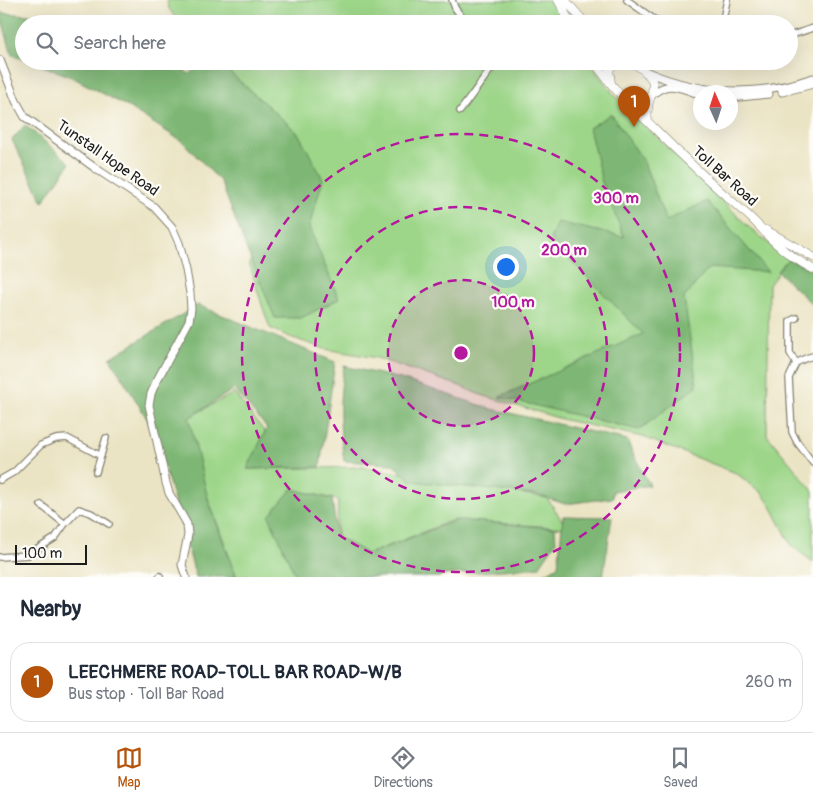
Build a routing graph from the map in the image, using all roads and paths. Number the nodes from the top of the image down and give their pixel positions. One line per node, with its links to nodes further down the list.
1 (452, 0): 8 (street)
2 (558, 0): 9 (main road)
3 (565, 0): 10 (main road)
4 (626, 0): 7 (street)
5 (640, 0): 7 (street)
6 (728, 0): 12 (street)
7 (639, 9): 11 (street)
8 (460, 15)
9 (566, 15)
10 (578, 15)
11 (648, 15)
12 (724, 15)
13 (813, 28): 14 (street)
14 (798, 33)
15 (0, 60): 44 (street, Tunstall Hope Road)
16 (490, 70): 27 (street)
17 (601, 70): 21 (main road, Toll Bar Road)
18 (609, 70): 21 (main road)
19 (645, 70): 20 (street); 24 (main road)
20 (813, 78)
21 (611, 83): 26 (main road, Toll Bar Road)
22 (813, 84): 25 (street)
23 (693, 92): 24 (street)
24 (652, 95): 26 (main road); 28 (main road)
25 (738, 97)
26 (630, 104): 28 (main road, Toll Bar Road)
27 (460, 111)
28 (648, 122): 29 (main road, Toll Bar Road)
29 (762, 228): 30 (main road, Toll Bar Road); 31 (main road, Toll Bar Road)
30 (813, 257)
31 (813, 269)
32 (796, 318): 34 (street)
33 (813, 356): 34 (street)
34 (796, 363): 37 (street)
35 (106, 438): 36 (street)
36 (100, 456): 38 (street); 39 (street)
37 (813, 463)
38 (96, 472)
39 (0, 480)
40 (41, 505): 41 (street)
41 (65, 524): 42 (street); 43 (street)
42 (109, 524)
43 (0, 557)
44 (186, 577)

